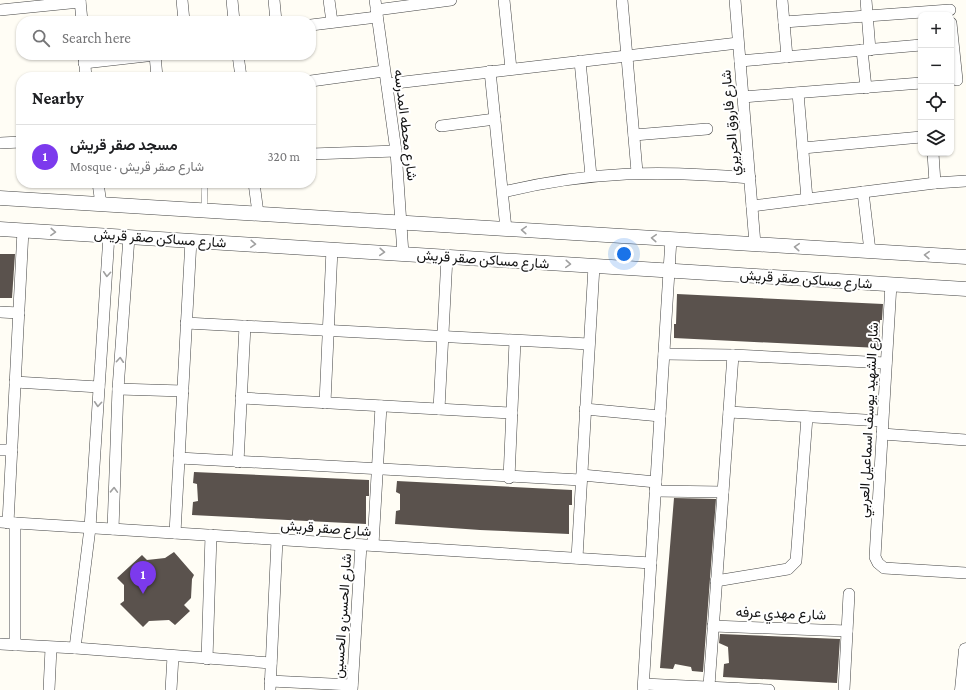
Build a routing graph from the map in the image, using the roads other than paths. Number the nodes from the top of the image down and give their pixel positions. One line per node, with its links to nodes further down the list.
1 (182, 0): 16 (street)
2 (232, 0): 17 (street)
3 (274, 0): 18 (street)
4 (329, 0): 20 (street)
5 (451, 0): 13 (street)
6 (504, 0): 34 (street)
7 (622, 0): 27 (street)
8 (735, 0): 23 (street, شارع فاروق الحريري)
9 (782, 0): 21 (street)
10 (866, 0): 19 (street)
11 (80, 1): 14 (street); 15 (street)
12 (949, 8): 19 (street)
13 (376, 9): 20 (street); 35 (street, شارع محطه المدرسه)
14 (0, 10)
15 (82, 16)
16 (184, 16)
17 (234, 16)
18 (276, 16)
19 (867, 16): 21 (street); 26 (street)
20 (332, 22): 22 (street)
21 (784, 22): 28 (street)
22 (316, 24)
23 (738, 43): 27 (street); 33 (street, شارع فاروق الحريري)
24 (918, 45): 26 (street)
25 (953, 48): 41 (street)
26 (866, 50): 28 (street); 44 (street)
27 (627, 56): 32 (street); 50 (street)
28 (787, 57): 33 (street)
29 (84, 60): 37 (street)
30 (155, 60): 38 (street)
31 (239, 60): 39 (street)
32 (580, 61): 34 (street); 59 (street)
33 (740, 61): 46 (street, شارع فاروق الحريري)
34 (511, 69): 36 (street)
35 (384, 71): 40 (street); 43 (street, شارع محطه المدرسه)
36 (490, 71): 43 (street); 47 (street)
37 (85, 72)
38 (157, 72)
39 (240, 72)
40 (316, 80)
41 (958, 80)
42 (918, 83): 44 (street)
43 (387, 84): 55 (street, شارع محطه المدرسه)
44 (866, 88): 45 (street)
45 (798, 93): 46 (street); 54 (street)
46 (743, 98): 60 (street, شارع فاروق الحريري)
47 (495, 119): 48 (street); 66 (street)
48 (441, 126)
49 (707, 129): 50 (street)
50 (634, 135): 58 (street)
51 (918, 137): 54 (street)
52 (16, 142): 53 (street)
53 (0, 143)
54 (803, 148): 69 (street)
55 (396, 151): 56 (street); 74 (street, شارع محطه المدرسه)
56 (316, 154)
57 (933, 156): 62 (street)
58 (637, 172): 59 (street); 60 (street)
59 (591, 176): 66 (street)
60 (750, 178): 71 (street, شارع فاروق الحريري)
61 (966, 181): 62 (street)
62 (935, 183): 67 (street)
63 (99, 188): 70 (street)
64 (205, 188): 72 (lane)
65 (255, 188): 73 (street)
66 (503, 192): 76 (street)
67 (863, 192): 69 (street); 84 (street)
68 (0, 198): 70 (street)
69 (807, 199): 71 (street)
70 (101, 204): 72 (street)
71 (752, 206): 82 (street, شارع فاروق الحريري)
72 (204, 210): 73 (street)
73 (258, 213): 74 (street)
74 (401, 222): 76 (street); 85 (street, شارع محطه المدرسه)
75 (0, 229): 77 (street, شارع مساكن صقر قريش)
76 (506, 229): 80 (street, one-way to 76)
77 (23, 230): 78 (street, شارع مساكن صقر قريش, one-way to 78); 93 (street)
78 (109, 235): 79 (street, شارع مساكن صقر قريش); 104 (street, one-way to 104)
79 (129, 236): 81 (street, شارع مساكن صقر قريش); 105 (street, one-way to 79)
80 (671, 239): 82 (street); 89 (street)
81 (191, 240): 83 (street, شارع مساكن صقر قريش, one-way to 83); 94 (street)
82 (755, 244): 84 (street, one-way to 82)
83 (332, 249): 85 (street, شارع مساكن صقر قريش, one-way to 85); 96 (street)
84 (870, 251): 87 (street, one-way to 84)
85 (403, 254): 86 (street, شارع مساكن صقر قريش)
86 (447, 257): 88 (street, شارع مساكن صقر قريش, one-way to 88); 97 (street)
87 (966, 257)
88 (594, 266): 89 (street, شارع مساكن صقر قريش); 99 (street)
89 (669, 271): 90 (street, شارع مساكن صقر قريش); 100 (street)
90 (891, 284): 91 (street, شارع مساكن صقر قريش); 102 (street, شارع الشهيد يوسف اسماعيل العربي)
91 (966, 289)
92 (0, 312): 93 (street)
93 (19, 313): 103 (street)
94 (186, 323): 95 (street); 106 (street)
95 (245, 326): 96 (street); 107 (street)
96 (328, 331): 97 (street); 108 (street)
97 (442, 337): 98 (street); 110 (street)
98 (515, 341): 99 (street); 113 (street)
99 (589, 344): 111 (street)
100 (664, 354): 101 (street); 114 (street)
101 (733, 355): 102 (street); 112 (street)
102 (886, 362): 116 (street, شارع الشهيد يوسف اسماعيل العربي)
103 (16, 382): 104 (street); 120 (street)
104 (99, 387): 129 (street, one-way to 129)
105 (118, 389): 106 (street); 130 (street, one-way to 105)
106 (183, 391): 121 (street)
107 (242, 398): 108 (street); 122 (street)
108 (325, 403): 109 (street)
109 (381, 406): 110 (street); 123 (street)
110 (439, 409): 113 (street)
111 (586, 409): 114 (street); 125 (street)
112 (729, 412): 115 (street); 127 (street)
113 (512, 413): 124 (street)
114 (660, 416): 126 (street)
115 (807, 417): 116 (street); 139 (street)
116 (882, 421): 117 (street, شارع الشهيد يوسف اسماعيل العربي)
117 (882, 434): 118 (street); 138 (street, شارع الشهيد يوسف اسماعيل العربي)
118 (966, 440)
119 (0, 450): 120 (street)
120 (12, 450): 128 (street)
121 (179, 458): 122 (street); 131 (street)
122 (238, 462): 123 (street)
123 (378, 470): 124 (street); 135 (street)
124 (509, 478): 125 (street)
125 (581, 478): 126 (street); 136 (street)
126 (656, 486): 127 (street); 137 (street)
127 (723, 492): 139 (street)
128 (8, 523): 129 (street, شارع صقر قريش); 144 (street)
129 (90, 528): 130 (street, شارع صقر قريش); 146 (street)
130 (113, 529): 131 (street, شارع صقر قريش)
131 (175, 533): 132 (street, شارع صقر قريش)
132 (211, 535): 133 (street, شارع صقر قريش); 149 (street)
133 (277, 540): 134 (street, شارع صقر قريش); 150 (street)
134 (361, 545): 135 (street, شارع صقر قريش); 154 (street, شارع الحسن و الحسين)
135 (373, 546): 136 (street, شارع صقر قريش)
136 (576, 558): 137 (street, شارع صقر قريش)
137 (651, 563): 153 (street)
138 (966, 573)
139 (716, 581): 141 (street)
140 (849, 594): 142 (street)
141 (713, 626): 142 (street, شارع مهدي عرفه); 152 (street)
142 (847, 631): 158 (street)
143 (0, 644): 144 (street)
144 (15, 645): 145 (street)
145 (51, 648): 146 (street); 155 (street)
146 (75, 648): 148 (street)
147 (966, 650): 159 (street)
148 (172, 656): 149 (street); 156 (street)
149 (206, 659): 150 (street)
150 (271, 663): 151 (street)
151 (270, 685): 154 (street)
152 (709, 686): 153 (street); 157 (street)
153 (643, 687)
154 (352, 688)
155 (49, 690)
156 (171, 690)
157 (769, 690)
158 (844, 690)
159 (962, 690)

